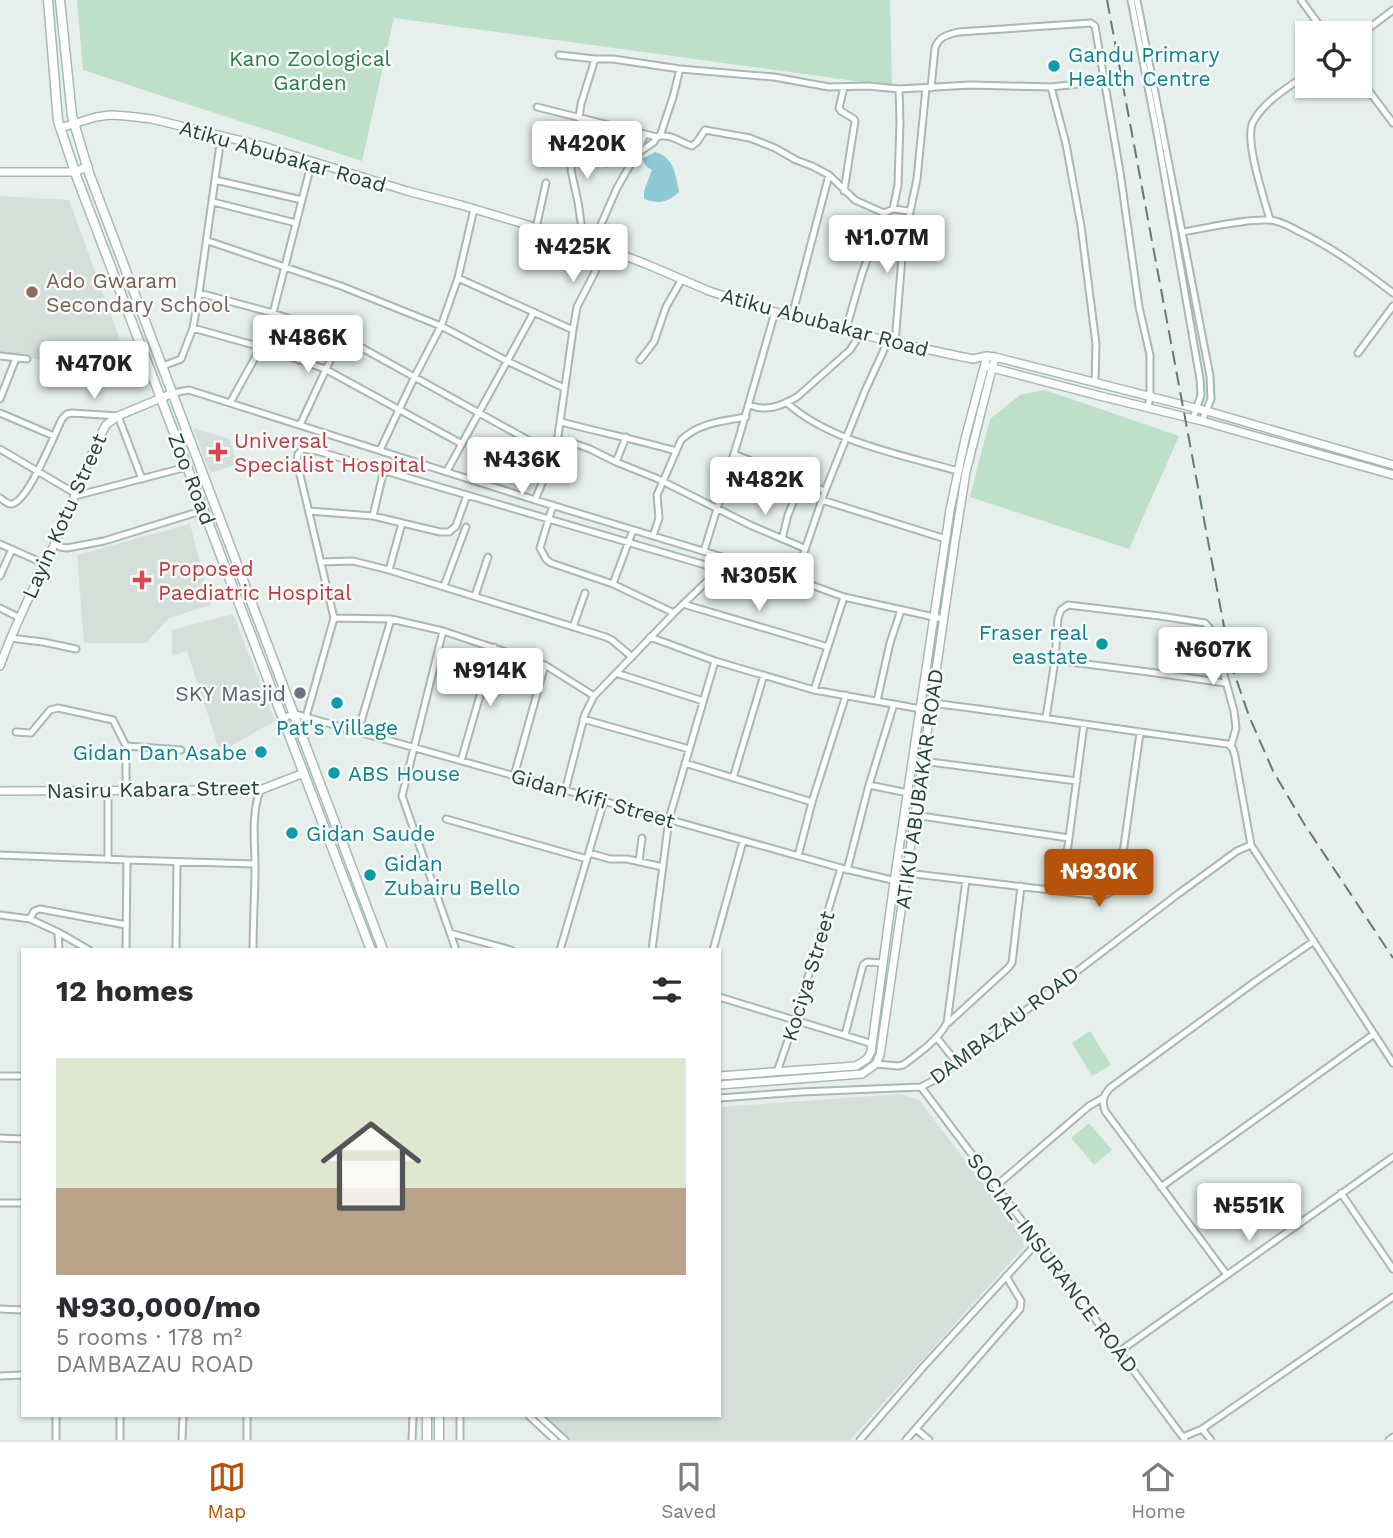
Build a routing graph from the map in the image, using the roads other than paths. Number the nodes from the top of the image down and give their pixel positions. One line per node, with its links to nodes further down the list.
1 (48, 0): 23 (main road, Zoo Road)
2 (60, 0): 21 (main road, Zoo Road)
3 (1131, 0): 92 (street)
4 (1137, 0): 47 (street)
5 (1301, 0): 7 (street)
6 (1393, 10): 8 (street)
7 (1316, 21)
8 (1372, 26)
9 (559, 55): 10 (street)
10 (595, 59): 11 (street); 20 (street)
11 (680, 69): 14 (street); 26 (street)
12 (1104, 81): 15 (street); 16 (street); 84 (street)
13 (1295, 83): 44 (street)
14 (844, 87): 17 (street); 37 (street)
15 (1051, 87): 16 (street); 81 (street)
16 (929, 88): 17 (street); 42 (street)
17 (899, 89): 41 (street)
18 (1372, 95): 22 (street)
19 (537, 107): 20 (street)
20 (580, 118): 24 (street); 28 (street)
21 (73, 123): 23 (street, Atiku Abubakar Road); 25 (street, Atiku Abubakar Road); 31 (main road, Zoo Road)
22 (1393, 123)
23 (60, 128): 33 (main road, Zoo Road)
24 (645, 134): 26 (street); 27 (street)
25 (221, 137): 29 (street, Atiku Abubakar Road); 35 (street)
26 (659, 137): 27 (street); 34 (street)
27 (637, 153): 49 (street)
28 (573, 154): 30 (street); 49 (street)
29 (312, 161): 38 (street); 40 (street, Atiku Abubakar Road)
30 (606, 163)
31 (88, 166): 33 (street); 77 (main road, Zoo Road)
32 (0, 172): 33 (street)
33 (75, 172): 85 (main road, Zoo Road)
34 (829, 175): 37 (street); 60 (street)
35 (215, 180): 38 (street); 39 (street)
36 (546, 183): 46 (street)
37 (844, 191): 43 (street)
38 (302, 200): 45 (street)
39 (213, 202): 45 (street); 48 (street)
40 (474, 209): 46 (street, Atiku Abubakar Road); 52 (street)
41 (892, 209): 42 (street); 43 (street)
42 (909, 211): 67 (street)
43 (884, 214): 63 (street)
44 (1270, 219): 47 (street); 54 (street)
45 (296, 223): 51 (street)
46 (536, 228): 49 (street, Atiku Abubakar Road)
47 (1182, 232): 93 (street)
48 (208, 241): 51 (street); 55 (street)
49 (588, 244): 50 (street, Atiku Abubakar Road)
50 (604, 248): 53 (street, Atiku Abubakar Road); 64 (street)
51 (285, 266): 59 (street); 61 (street)
52 (457, 278): 57 (street); 61 (street)
53 (682, 279): 58 (street, Atiku Abubakar Road); 76 (street)
54 (1393, 292)
55 (200, 293): 59 (street); 62 (street)
56 (1393, 306): 69 (street)
57 (534, 312): 64 (street); 75 (street)
58 (775, 312): 60 (street, Atiku Abubakar Road); 89 (street)
59 (273, 313): 66 (street); 68 (street)
60 (792, 316): 63 (street, Atiku Abubakar Road)
61 (441, 326): 75 (street); 80 (street)
62 (193, 328): 68 (street); 77 (street)
63 (845, 329): 65 (street, Atiku Abubakar Road)
64 (573, 330): 82 (street)
65 (861, 333): 67 (street, Atiku Abubakar Road); 87 (street)
66 (341, 337): 79 (street); 80 (street)
67 (892, 342): 74 (street, Atiku Abubakar Road); 105 (street)
68 (261, 347): 79 (street); 88 (street)
69 (1358, 353)
70 (0, 356): 72 (street)
71 (991, 356): 74 (street, Atiku Abubakar Road); 78 (street, ATIKU ABUBAKAR ROAD); 81 (street, Atiku Abubakar Road)
72 (16, 358): 73 (street); 86 (street)
73 (27, 359)
74 (973, 359): 78 (street)
75 (507, 360): 82 (street); 94 (street)
76 (640, 360)
77 (163, 366): 83 (main road, Zoo Road)
78 (989, 367): 90 (street); 120 (street); 170 (street, ATIKU ABUBAKAR ROAD)
79 (325, 369): 91 (street); 101 (street)
80 (415, 376): 91 (street); 94 (street)
81 (1095, 383): 84 (street, Atiku Abubakar Road)
82 (564, 388): 100 (street)
83 (173, 393): 85 (street, Layin Kotu Street); 88 (street); 194 (main road, Zoo Road)
84 (1150, 396): 90 (street); 92 (street, Atiku Abubakar Road)
85 (161, 398): 96 (street, Layin Kotu Street); 116 (main road, Zoo Road)
86 (0, 399)
87 (787, 403): 89 (street); 105 (street)
88 (230, 404): 101 (street)
89 (749, 405): 97 (street)
90 (1148, 407): 98 (street)
91 (399, 409): 107 (street); 109 (street)
92 (1197, 409): 93 (street, Atiku Abubakar Road); 98 (street)
93 (1207, 411): 99 (street); 115 (street, Atiku Abubakar Road)
94 (479, 412): 107 (street); 113 (street)
95 (0, 413): 103 (street)
96 (118, 416): 103 (street); 122 (street); 126 (street, Layin Kotu Street)
97 (746, 417): 111 (street); 112 (street)
98 (1193, 418): 99 (street)
99 (1202, 421): 121 (street)
100 (561, 422): 104 (street); 113 (street)
101 (300, 425): 102 (street)
102 (323, 433): 109 (street); 110 (street)
103 (54, 436): 118 (street)
104 (626, 437): 111 (street); 114 (street)
105 (846, 439): 120 (street); 125 (street)
106 (573, 443): 114 (street)
107 (462, 444): 119 (street)
108 (0, 449): 118 (street)
109 (380, 450): 119 (street)
110 (317, 451): 117 (street); 134 (street)
111 (676, 451): 124 (street)
112 (734, 454): 123 (street); 132 (street)
113 (555, 455): 129 (street)
114 (616, 462): 124 (street)
115 (1393, 464)
116 (187, 467): 122 (street); 133 (main road, Zoo Road)
117 (384, 470): 127 (street); 135 (street)
118 (38, 471): 126 (street); 128 (street)
119 (447, 471): 129 (street)
120 (958, 471): 142 (street)
121 (1393, 475)
122 (142, 479): 126 (street)
123 (802, 481): 125 (street); 141 (street)
124 (663, 482): 132 (street); 140 (street)
125 (825, 491): 130 (street)
126 (76, 495): 143 (street, Layin Kotu Street)
127 (467, 495): 136 (street); 137 (street)
128 (0, 498)
129 (535, 500): 131 (street)
130 (822, 500): 142 (street); 146 (street)
131 (553, 505): 136 (street); 139 (street)
132 (716, 509): 141 (street); 148 (street)
133 (204, 510): 143 (street); 196 (main road, Zoo Road)
134 (309, 511): 135 (street); 151 (street)
135 (373, 516): 137 (street)
136 (549, 519): 144 (street); 157 (street)
137 (402, 523): 154 (street)
138 (466, 527): 158 (street)
139 (633, 530): 140 (street); 144 (street)
140 (653, 536): 148 (street)
141 (782, 539): 146 (street)
142 (946, 539): 167 (street)
143 (55, 543): 152 (street, Layin Kotu Street)
144 (628, 543): 153 (street); 157 (street)
145 (0, 544): 147 (street)
146 (804, 548): 156 (street)
147 (12, 549): 152 (street); 155 (street)
148 (704, 551): 150 (street)
149 (488, 557): 160 (street)
150 (730, 559): 153 (street); 156 (street)
151 (321, 562): 154 (street); 168 (street)
152 (44, 564): 166 (street, Layin Kotu Street)
153 (719, 569): 162 (street)
154 (389, 570): 158 (street)
155 (0, 576)
156 (795, 579): 161 (street)
157 (613, 584): 165 (street)
158 (444, 586): 160 (street)
159 (585, 593): 171 (street)
160 (475, 596): 171 (street)
161 (844, 597): 164 (street); 176 (street)
162 (683, 604): 165 (street); 176 (street)
163 (0, 608): 166 (street)
164 (901, 610): 167 (street); 190 (street)
165 (674, 613): 173 (street)
166 (18, 617): 174 (street, Layin Kotu Street)
167 (934, 617): 170 (street); 193 (street)
168 (334, 618): 169 (street); 195 (street)
169 (391, 619): 172 (street); 201 (street)
170 (943, 619): 191 (street, ATIKU ABUBAKAR ROAD)
171 (573, 627): 178 (street)
172 (443, 631): 175 (street); 205 (street)
173 (650, 637): 178 (street); 180 (street)
174 (9, 638): 177 (street); 182 (street, Layin Kotu Street)
175 (494, 647): 181 (street); 208 (street)
176 (828, 647): 186 (street)
177 (76, 649)
178 (632, 657): 183 (street)
179 (1055, 660): 185 (street); 185 (street); 197 (street)
180 (715, 661): 184 (street); 189 (street)
181 (545, 665): 188 (street); 212 (street)
182 (0, 666)
183 (616, 674): 188 (street); 189 (street)
184 (764, 675): 186 (street); 213 (street)
185 (1225, 683): 204 (street)
186 (814, 690): 187 (street)
187 (846, 695): 190 (street); 223 (street)
188 (594, 696): 198 (street)
189 (703, 701): 206 (street)
190 (877, 701): 192 (street)
191 (932, 703): 193 (street); 197 (street); 209 (street, ATIKU ABUBAKAR ROAD)
192 (894, 704): 193 (street); 215 (street, Kociya Street)
193 (922, 706): 221 (street)
194 (295, 714): 195 (street, Gidan Kifi Street); 196 (street); 259 (main road, Zoo Road)
195 (306, 717): 201 (street, Gidan Kifi Street)
196 (282, 718): 211 (main road, Zoo Road)
197 (1046, 718): 199 (street)
198 (583, 719): 206 (street); 217 (street)
199 (1084, 724): 202 (street); 214 (street)
200 (16, 732): 203 (street)
201 (358, 732): 205 (street, Gidan Kifi Street)
202 (1140, 733): 204 (street); 246 (street)
203 (126, 746): 207 (street); 220 (street)
204 (1231, 746): 230 (street)
205 (413, 748): 208 (street, Gidan Kifi Street); 251 (street)
206 (689, 749): 210 (street)
207 (181, 750)
208 (461, 761): 212 (street, Gidan Kifi Street)
209 (922, 761): 214 (street); 224 (street, ATIKU ABUBAKAR ROAD)
210 (685, 763): 213 (street); 226 (street)
211 (303, 773): 216 (street, Nasiru Kabara Street); 258 (main road, Zoo Road)
212 (514, 776): 217 (street, Gidan Kifi Street)
213 (733, 778): 223 (street)
214 (1077, 781): 228 (street)
215 (869, 785): 221 (street); 240 (street, Kociya Street)
216 (260, 790): 220 (street, Nasiru Kabara Street); 238 (street)
217 (565, 790): 222 (street, Gidan Kifi Street)
218 (0, 791): 219 (street, Nasiru Kabara Street)
219 (108, 791): 220 (street, Nasiru Kabara Street); 234 (street)
220 (126, 791)
221 (908, 793): 243 (street)
222 (604, 802): 226 (street, Gidan Kifi Street); 232 (street)
223 (812, 802): 233 (street)
224 (914, 815): 228 (street); 241 (street, ATIKU ABUBAKAR ROAD)
225 (446, 819): 232 (street)
226 (669, 820): 229 (street, Gidan Kifi Street); 239 (street)
227 (642, 838): 236 (street)
228 (1069, 838): 246 (street)
229 (743, 841): 233 (street, Gidan Kifi Street); 264 (street)
230 (1251, 845): 252 (street); 273 (street, DAMBAZAU ROAD)
231 (0, 855): 234 (street)
232 (588, 856): 236 (street); 262 (street)
233 (798, 856): 240 (street, Gidan Kifi Street)
234 (108, 859): 235 (street)
235 (127, 860): 237 (street); 249 (street)
236 (639, 861): 239 (street)
237 (177, 862): 238 (street); 256 (street)
238 (255, 864): 257 (street)
239 (663, 867): 263 (street)
240 (844, 869): 243 (street, Gidan Kifi Street); 267 (street, Kociya Street)
241 (906, 873): 242 (street); 244 (street, ATIKU ABUBAKAR ROAD)
242 (966, 880): 245 (street); 268 (street)
243 (894, 882): 244 (street, Gidan Kifi Street); 265 (street)
244 (905, 883): 275 (street, ATIKU ABUBAKAR ROAD)
245 (1021, 886): 246 (street); 268 (street)
246 (1062, 891)
247 (0, 915): 248 (street)
248 (30, 919): 249 (street); 250 (street)
249 (126, 925): 255 (street)
250 (58, 932): 253 (street); 254 (street)
251 (450, 933): 260 (street); 261 (street)
252 (1314, 941): 269 (street); 285 (street)
253 (59, 948)
254 (86, 948)
255 (126, 948)
256 (176, 948)
257 (253, 948)
258 (370, 948)
259 (382, 948)
260 (455, 948)
261 (504, 948)
262 (562, 948)
263 (652, 948)
264 (714, 948)
265 (883, 963): 270 (street); 272 (street)
266 (721, 998): 267 (street)
267 (796, 1020): 270 (street); 276 (street, Kociya Street)
268 (947, 1023): 271 (street)
269 (1374, 1034): 274 (street); 290 (street)
270 (845, 1035): 272 (street)
271 (936, 1038): 273 (street); 275 (street)
272 (873, 1044): 276 (street)
273 (957, 1063): 282 (street, DAMBAZAU ROAD)
274 (1393, 1063)
275 (876, 1064): 280 (street)
276 (778, 1071): 279 (street); 280 (street, Kociya Street)
277 (0, 1076): 278 (street)
278 (21, 1076)
279 (721, 1076)
280 (772, 1082): 281 (street); 283 (street, Kociya Street)
281 (721, 1085)
282 (921, 1087): 283 (street, DAMBAZAU ROAD); 289 (street, SOCIAL INSURANCE ROAD)
283 (760, 1095): 284 (street, DAMBAZAU ROAD)
284 (721, 1098)
285 (1103, 1098): 289 (street); 290 (street)
286 (0, 1138): 287 (street)
287 (21, 1139)
288 (1393, 1157): 291 (street)
289 (996, 1186): 294 (street, SOCIAL INSURANCE ROAD)
290 (1161, 1187): 296 (street)
291 (1341, 1193): 295 (street); 296 (street)
292 (0, 1203): 293 (street)
293 (21, 1203)
294 (1038, 1241): 297 (street); 301 (street, SOCIAL INSURANCE ROAD)
295 (1393, 1269)
296 (1227, 1275): 301 (street)
297 (1006, 1276): 314 (street); 327 (street)
298 (1393, 1297): 315 (street)
299 (0, 1309): 300 (street)
300 (21, 1310)
301 (1120, 1351): 318 (street, SOCIAL INSURANCE ROAD)
302 (21, 1375): 303 (street)
303 (0, 1376)
304 (56, 1417): 319 (street)
305 (120, 1417): 320 (street)
306 (183, 1417): 321 (street)
307 (247, 1417): 322 (street)
308 (413, 1417): 317 (street)
309 (427, 1417): 316 (main road)
310 (439, 1417): 323 (main road)
311 (460, 1417): 324 (street)
312 (530, 1417): 325 (street)
313 (540, 1417): 326 (street)
314 (916, 1429): 328 (street); 329 (street)
315 (1202, 1429): 318 (street); 330 (street)
316 (427, 1436): 317 (street)
317 (412, 1437)
318 (1184, 1438)
319 (56, 1440)
320 (120, 1440)
321 (182, 1440)
322 (247, 1440)
323 (439, 1440)
324 (460, 1440)
325 (555, 1440)
326 (565, 1440)
327 (860, 1440)
328 (906, 1440)
329 (929, 1440)
330 (1210, 1440)

